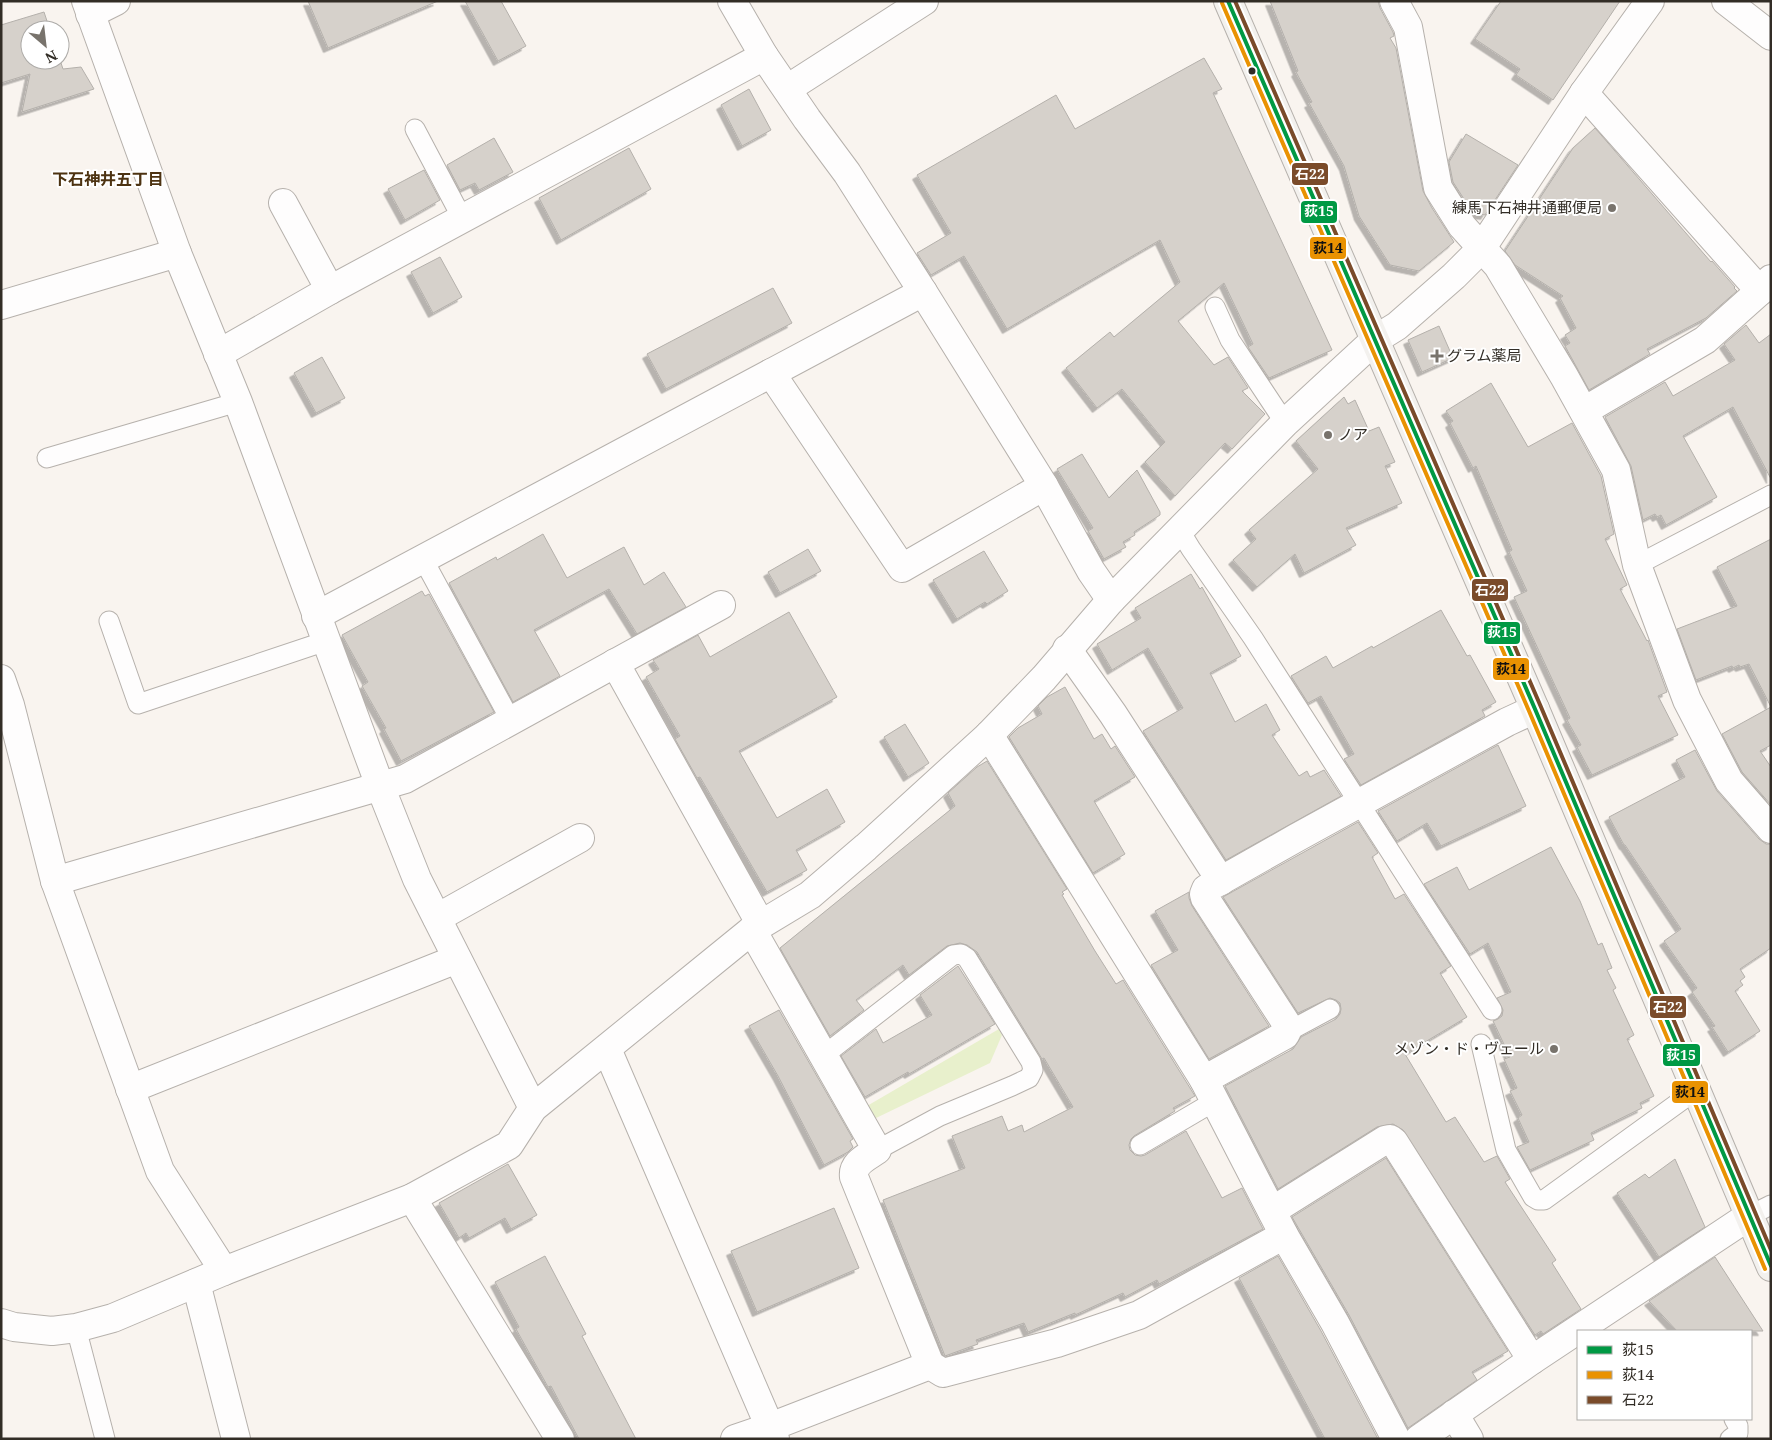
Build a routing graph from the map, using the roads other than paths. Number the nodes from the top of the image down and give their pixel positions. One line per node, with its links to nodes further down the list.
1 (116, 1): 8 (street)
2 (732, 1): 10 (street)
3 (924, 1): 11 (street)
4 (1228, 1): 23 (main road)
5 (1394, 1): 16 (street)
6 (1650, 1): 12 (street)
7 (1726, 1): 9 (street)
8 (88, 8): 17 (street)
9 (1771, 36)
10 (764, 56): 11 (street); 15 (street)
11 (787, 89): 20 (street)
12 (1584, 93): 16 (street); 18 (street)
13 (415, 129): 15 (lane)
14 (283, 203): 19 (street)
15 (462, 218): 19 (street)
16 (1481, 248): 23 (street); 27 (street)
17 (177, 253): 21 (street); 24 (street)
18 (1765, 285): 27 (street)
19 (330, 290): 24 (street)
20 (923, 292): 25 (street); 30 (street)
21 (1, 305)
22 (1215, 307): 28 (lane)
23 (1376, 339): 28 (street); 42 (main road)
24 (218, 354): 26 (street)
25 (771, 373): 30 (street); 33 (street)
26 (238, 402): 29 (lane); 38 (street)
27 (1584, 411): 34 (street)
28 (1284, 423): 32 (street)
29 (47, 458)
30 (1044, 486): 35 (street)
31 (1771, 495): 34 (lane)
32 (1180, 531): 35 (street); 46 (lane)
33 (423, 559): 38 (street); 43 (lane)
34 (1637, 566): 47 (street)
35 (1111, 600): 39 (street)
36 (721, 605): 40 (street)
37 (109, 621): 38 (lane)
38 (321, 628): 45 (street)
39 (1068, 649): 44 (street); 50 (street)
40 (615, 663): 43 (street); 52 (street)
41 (1, 679): 49 (street)
42 (1535, 709): 46 (street); 61 (main road)
43 (511, 721): 45 (street)
44 (989, 735): 52 (street); 62 (street)
45 (380, 786): 49 (street); 51 (street)
46 (1360, 802): 50 (street); 55 (lane)
47 (1771, 829)
48 (580, 838): 51 (street)
49 (55, 881): 60 (street)
50 (1221, 881): 56 (street)
51 (437, 918): 53 (street)
52 (756, 927): 58 (street); 59 (street)
53 (457, 959): 60 (street); 63 (street)
54 (1330, 1009): 56 (lane)
55 (1492, 1010)
56 (1287, 1030): 62 (street)
57 (1481, 1044): 61 (lane)
58 (607, 1049): 63 (street); 80 (street)
59 (824, 1056): 65 (street); 65 (lane)
60 (130, 1089): 70 (street)
61 (1696, 1090): 67 (main road)
62 (1210, 1091): 64 (lane); 68 (street)
63 (533, 1108): 66 (street)
64 (1140, 1145)
65 (877, 1150): 77 (street)
66 (412, 1198): 70 (street); 83 (street)
67 (1760, 1210): 69 (main road); 75 (street)
68 (1278, 1223): 76 (street); 77 (street); 85 (street)
69 (1771, 1267)
70 (224, 1271): 71 (street)
71 (196, 1284): 73 (street); 82 (street)
72 (1, 1323): 73 (street)
73 (76, 1328): 81 (lane)
74 (1577, 1330): 76 (street)
75 (1578, 1330)
76 (1532, 1360): 78 (street)
77 (930, 1365): 80 (street)
78 (1454, 1414): 86 (street); 87 (street)
79 (1735, 1420): 88 (lane)
80 (772, 1433): 84 (street)
81 (105, 1439)
82 (236, 1439)
83 (560, 1439)
84 (735, 1439)
85 (1396, 1439)
86 (1418, 1439)
87 (1469, 1439)
88 (1730, 1439)

